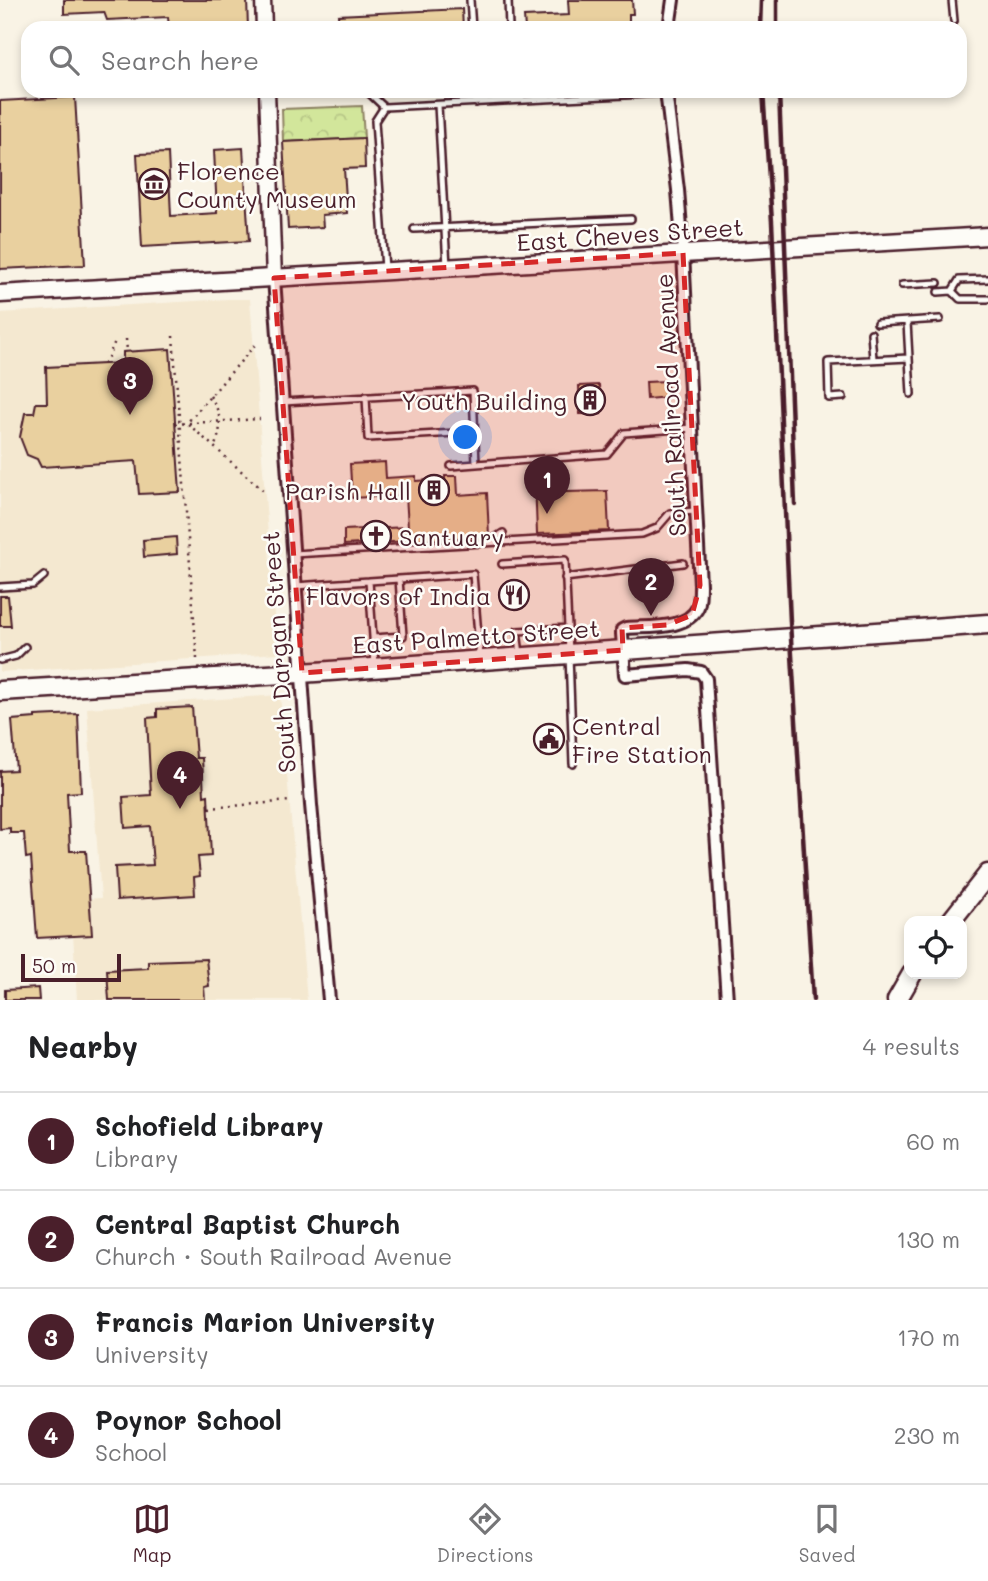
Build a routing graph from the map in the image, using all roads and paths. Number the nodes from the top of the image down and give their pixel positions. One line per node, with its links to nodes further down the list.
1 (263, 0): 6 (street)
2 (470, 0): 7 (lane)
3 (508, 0): 8 (lane)
4 (673, 0): 9 (street)
5 (952, 0): 10 (lane)
6 (264, 21)
7 (472, 21)
8 (509, 21)
9 (670, 21)
10 (954, 21)
11 (267, 98): 27 (street, South Dargan Street)
12 (374, 98): 19 (lane)
13 (476, 98): 17 (lane)
14 (563, 98): 16 (lane)
15 (667, 98): 24 (street, South Railroad Avenue)
16 (512, 101): 17 (lane)
17 (476, 103): 18 (lane)
18 (438, 105): 19 (lane); 21 (lane)
19 (384, 107): 26 (lane)
20 (631, 219): 21 (lane)
21 (445, 228): 22 (lane); 25 (lane)
22 (414, 229)
23 (988, 236): 24 (main road, East Cheves Street)
24 (683, 253): 25 (main road, East Cheves Street); 56 (street, South Railroad Avenue)
25 (447, 268): 26 (main road, East Cheves Street)
26 (385, 271): 27 (main road, East Cheves Street)
27 (274, 278): 33 (main road, East Cheves Street); 51 (street, South Dargan Street)
28 (988, 279): 31 (lane)
29 (938, 283): 30 (lane)
30 (902, 285)
31 (952, 291): 32 (lane); 34 (lane)
32 (938, 292)
33 (0, 294)
34 (988, 299)
35 (940, 319): 36 (lane)
36 (907, 322): 37 (lane); 44 (lane)
37 (877, 323)
38 (871, 333): 45 (lane)
39 (173, 336): 55 (path)
40 (116, 339): 46 (path)
41 (127, 339): 43 (path)
42 (255, 345): 48 (path)
43 (127, 351)
44 (909, 358): 45 (lane); 47 (lane)
45 (873, 359): 50 (lane)
46 (105, 364)
47 (911, 394)
48 (210, 396): 53 (path); 54 (path)
49 (366, 396): 51 (lane); 57 (lane); 57 (lane)
50 (843, 397)
51 (283, 402): 67 (street, South Dargan Street)
52 (260, 419): 53 (path)
53 (220, 421): 54 (path); 58 (path)
54 (187, 423): 55 (path); 58 (path)
55 (177, 424): 83 (path)
56 (692, 428): 59 (lane); 62 (street, South Railroad Avenue)
57 (474, 432): 59 (lane)
58 (214, 447): 61 (path)
59 (476, 464): 60 (lane)
60 (451, 466)
61 (265, 492)
62 (696, 511): 65 (lane); 80 (street, South Railroad Avenue)
63 (503, 533): 66 (lane)
64 (518, 533): 65 (lane)
65 (526, 540): 66 (lane)
66 (489, 542): 67 (lane)
67 (293, 554): 74 (street, South Dargan Street)
68 (683, 563): 71 (lane)
69 (502, 564): 71 (lane)
70 (44, 576): 75 (lane)
71 (565, 578): 77 (lane)
72 (399, 579): 73 (lane); 78 (lane); 85 (lane)
73 (369, 581): 74 (lane); 78 (lane)
74 (295, 586): 87 (street, South Dargan Street)
75 (0, 587)
76 (988, 624): 80 (highway, East Palmetto Street)
77 (568, 628): 81 (lane); 82 (lane)
78 (373, 638): 86 (lane)
79 (25, 647): 84 (lane)
80 (623, 650): 81 (highway, East Palmetto Street); 96 (street)
81 (570, 654): 82 (highway, East Palmetto Street); 89 (lane)
82 (520, 657): 85 (highway, East Palmetto Street)
83 (197, 659)
84 (0, 660)
85 (480, 660): 86 (highway, East Palmetto Street)
86 (375, 667): 87 (highway, East Palmetto Street)
87 (302, 673): 88 (highway, East Palmetto Street); 95 (street, South Dargan Street)
88 (0, 691)
89 (573, 764)
90 (290, 801): 91 (path)
91 (209, 808)
92 (988, 874): 93 (highway)
93 (955, 916)
94 (909, 979): 97 (highway)
95 (329, 1000)
96 (727, 1000)
97 (897, 1000)

